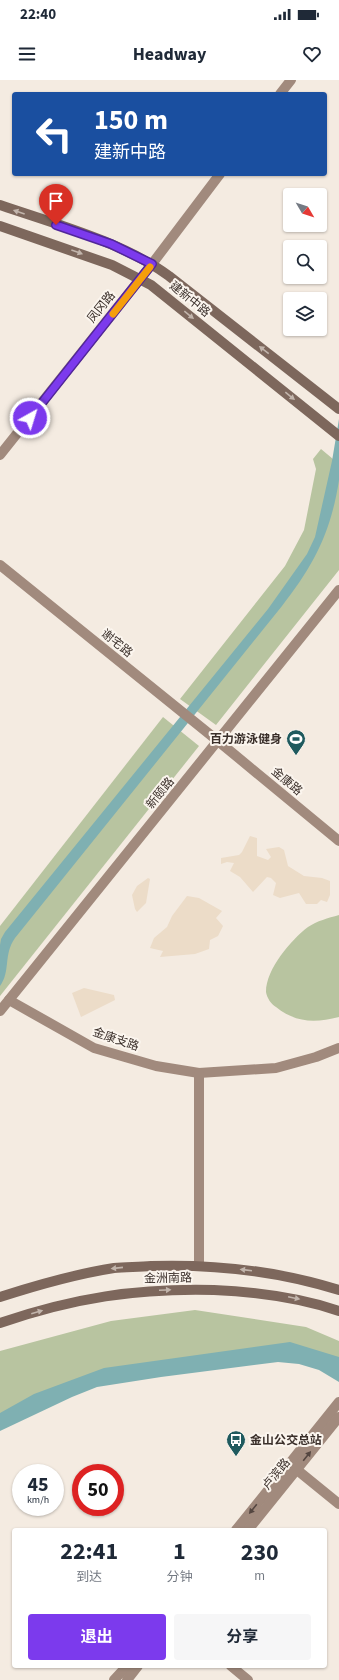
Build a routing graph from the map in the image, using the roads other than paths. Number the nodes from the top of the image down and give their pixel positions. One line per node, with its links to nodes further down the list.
1 (291, 80): 2 (street)
2 (282, 92)
3 (218, 176): 6 (street, 凤冈路)
4 (0, 205): 6 (main road, 建新中路, one-way to 4)
5 (0, 226): 7 (main road, 建新中路, one-way to 7)
6 (152, 264): 7 (street, 凤冈路); 8 (main road, 建新中路, one-way to 6)
7 (141, 278): 9 (main road, 建新中路, one-way to 9); 10 (street, 凤冈路)
8 (339, 408)
9 (338, 435)
10 (0, 455)
11 (0, 565): 13 (street, 谢宅路)
12 (339, 590): 13 (street, 新颐路)
13 (218, 741): 14 (street, 金康路); 15 (street, 新颐路)
14 (339, 841)
15 (9, 1000): 16 (street, 新颐路); 18 (street, 金康支路)
16 (0, 1011)
17 (339, 1048): 18 (street, 金康支路)
18 (199, 1073): 19 (street)
19 (199, 1266): 20 (main road, 金洲南路, one-way to 19); 21 (main road, 金洲南路, one-way to 21)
20 (339, 1290)
21 (0, 1297)
22 (339, 1311): 23 (main road, 金洲南路, one-way to 22)
23 (0, 1323)
24 (339, 1402): 26 (street)
25 (339, 1417): 26 (street, 卢滨路, one-way to 25)
26 (293, 1467): 27 (street); 28 (street, one-way to 28); 29 (street, 卢滨路)
27 (339, 1504)
28 (238, 1528)
29 (249, 1528)
30 (125, 1668): 33 (street)
31 (136, 1668): 34 (street)
32 (233, 1668): 35 (street)
33 (114, 1680)
34 (127, 1680)
35 (248, 1680)

